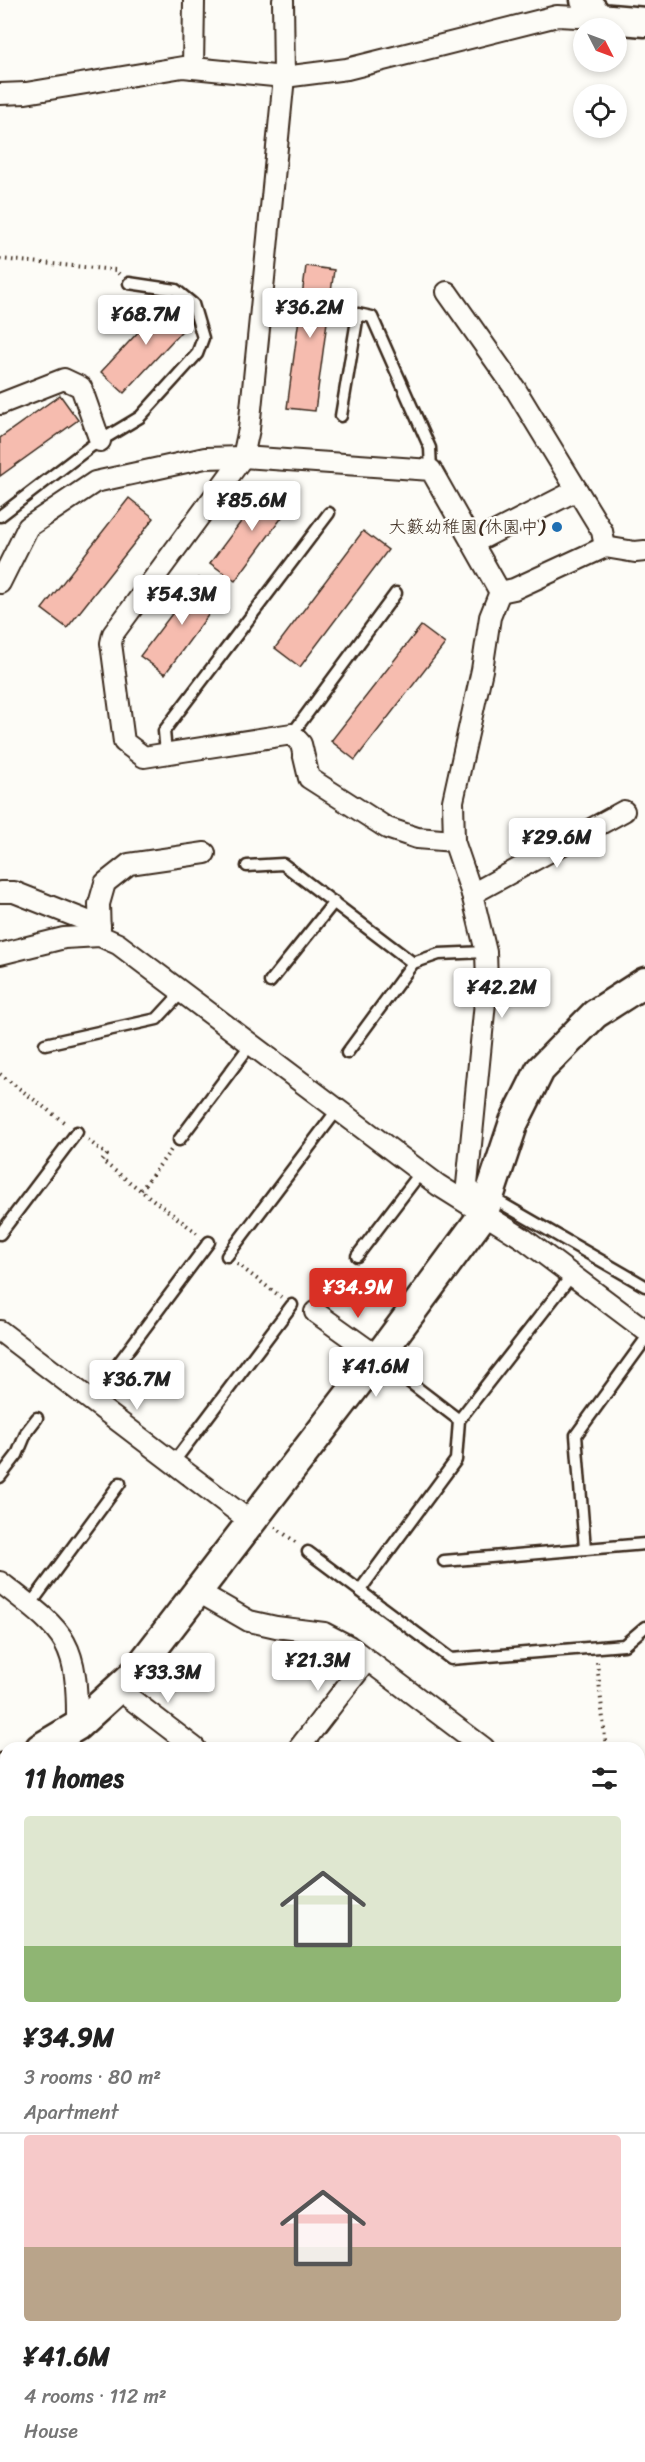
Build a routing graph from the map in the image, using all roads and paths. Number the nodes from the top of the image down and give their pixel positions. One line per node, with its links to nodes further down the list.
1 (194, 0): 5 (street)
2 (283, 0): 6 (street)
3 (592, 9): 4 (street); 6 (street)
4 (645, 22)
5 (193, 68): 6 (street); 7 (street)
6 (284, 77): 14 (street)
7 (0, 94)
8 (0, 259): 9 (path)
9 (129, 283): 13 (lane)
10 (447, 291): 16 (street)
11 (0, 404): 13 (street)
12 (341, 416): 15 (lane)
13 (100, 441): 18 (lane)
14 (243, 457): 15 (street); 22 (street); 26 (street)
15 (431, 470): 19 (street)
16 (577, 490): 19 (street); 20 (street)
17 (329, 513): 26 (lane)
18 (0, 516)
19 (472, 543): 23 (street)
20 (605, 547): 21 (street); 23 (street)
21 (645, 551)
22 (0, 583)
23 (500, 592): 28 (street)
24 (396, 593): 25 (lane)
25 (292, 734): 26 (street); 28 (street)
26 (166, 753)
27 (624, 811): 32 (street)
28 (454, 841): 32 (street)
29 (205, 854): 34 (street)
30 (247, 866): 33 (lane)
31 (0, 892): 34 (street)
32 (472, 894): 35 (street)
33 (334, 902): 37 (lane); 38 (lane)
34 (100, 931): 36 (street); 40 (street)
35 (486, 952): 37 (lane); 50 (street)
36 (0, 954)
37 (413, 963): 43 (lane)
38 (270, 982)
39 (645, 982): 50 (street)
40 (182, 992): 41 (lane); 42 (street)
41 (45, 1044)
42 (251, 1044): 45 (street); 47 (lane)
43 (347, 1053)
44 (0, 1074): 46 (path)
45 (338, 1109): 48 (street); 53 (lane)
46 (77, 1132): 49 (path); 51 (lane)
47 (179, 1140): 49 (path)
48 (421, 1172): 50 (street); 54 (lane)
49 (141, 1190): 52 (path)
50 (486, 1205): 55 (street); 56 (lane); 62 (street)
51 (0, 1234)
52 (209, 1242): 63 (lane)
53 (227, 1256): 57 (path)
54 (357, 1256)
55 (572, 1275): 59 (street); 65 (lane)
56 (645, 1286)
57 (292, 1305): 66 (lane)
58 (315, 1312): 62 (street)
59 (645, 1330)
60 (0, 1331): 63 (street)
61 (645, 1340): 71 (lane)
62 (378, 1357): 65 (lane); 69 (street)
63 (91, 1400): 66 (street)
64 (37, 1418): 67 (lane)
65 (459, 1420): 75 (lane)
66 (173, 1463): 69 (street)
67 (0, 1477)
68 (120, 1484): 77 (lane)
69 (254, 1517): 72 (path); 76 (street)
70 (645, 1544): 71 (lane)
71 (585, 1549): 73 (lane)
72 (308, 1552): 75 (lane)
73 (444, 1561)
74 (0, 1582): 77 (street)
75 (360, 1590): 79 (lane)
76 (197, 1591): 80 (street); 81 (street)
77 (30, 1605): 82 (street)
78 (645, 1627): 79 (lane)
79 (595, 1647): 87 (path)
80 (367, 1660): 85 (street); 86 (street)
81 (118, 1689): 82 (street); 84 (street)
82 (77, 1726): 83 (street)
83 (50, 1742)
84 (187, 1742)
85 (304, 1742)
86 (472, 1742)
87 (605, 1742)

